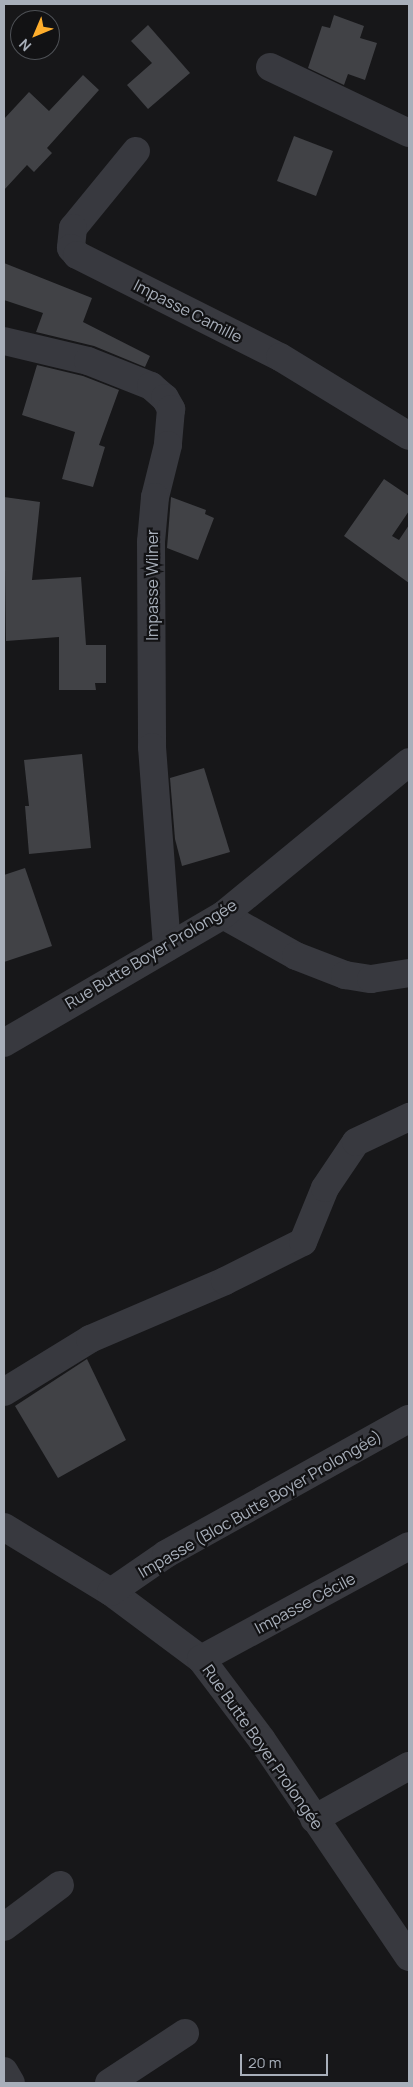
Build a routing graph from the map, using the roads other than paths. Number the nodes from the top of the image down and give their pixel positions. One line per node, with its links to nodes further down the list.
1 (270, 68): 2 (street)
2 (409, 133)
3 (136, 151): 5 (street, Impasse Camille)
4 (4, 341): 8 (street, Impasse Wilner)
5 (409, 436)
6 (409, 762): 7 (street, Rue Butte Boyer Prolongée)
7 (223, 915): 8 (street, Rue Butte Boyer Prolongée); 9 (street)
8 (166, 947): 10 (street, Rue Butte Boyer Prolongée)
9 (409, 973)
10 (6, 1035)
11 (409, 1117): 12 (street)
12 (4, 1392)
13 (409, 1419): 16 (street, Impasse (Bloc Butte Boyer Prolongée))
14 (4, 1527): 16 (street, Rue Butte Boyer Prolongée)
15 (409, 1546): 17 (street, Impasse Cécile)
16 (111, 1592): 17 (street, Rue Butte Boyer Prolongée)
17 (201, 1659): 19 (street, Rue Butte Boyer Prolongée)
18 (409, 1766): 19 (street)
19 (314, 1819): 22 (street, Rue Butte Boyer Prolongée)
20 (60, 1885): 21 (street)
21 (4, 1927)
22 (409, 1957)
23 (185, 2033): 26 (street)
24 (4, 2071): 25 (street)
25 (11, 2083)
26 (109, 2083)

